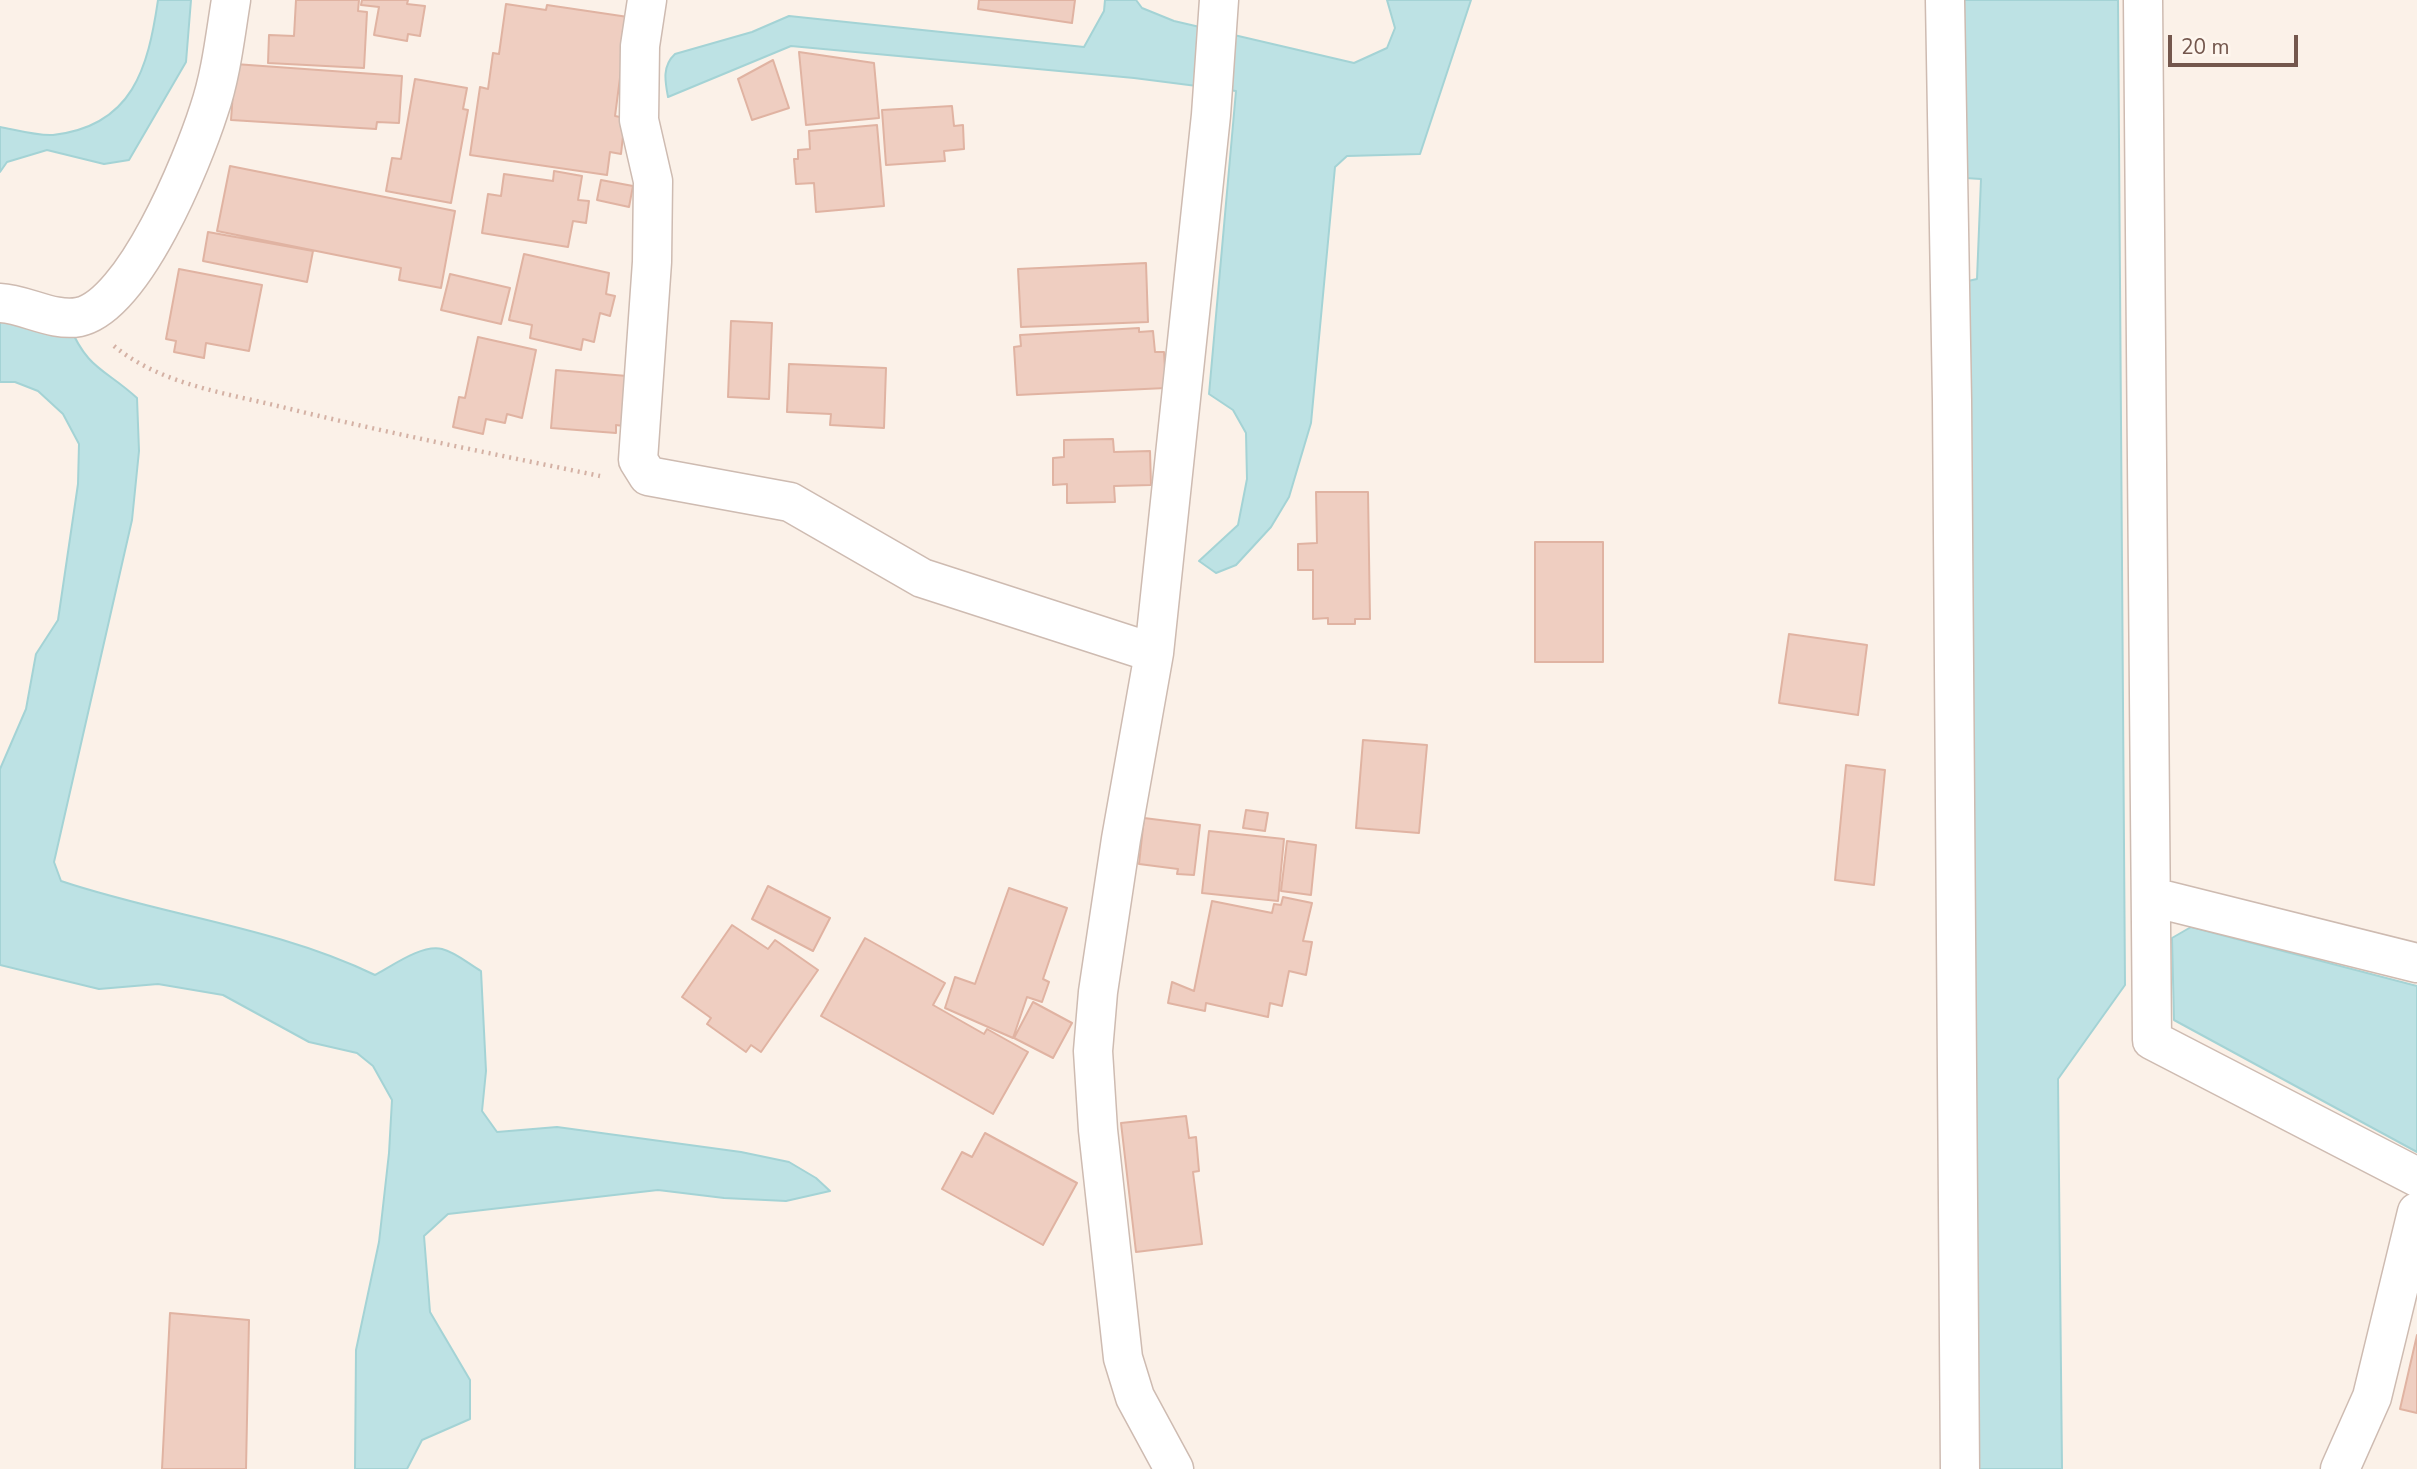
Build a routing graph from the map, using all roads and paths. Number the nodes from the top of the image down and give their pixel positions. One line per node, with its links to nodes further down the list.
1 (231, 0): 7 (street)
2 (648, 0): 8 (street)
3 (1219, 0): 9 (street)
4 (1945, 0): 15 (street)
5 (2143, 0): 10 (street)
6 (0, 303): 7 (street)
7 (79, 317): 8 (path)
8 (648, 476): 9 (street)
9 (1154, 653): 14 (street)
10 (2152, 897): 11 (street); 12 (street)
11 (2417, 963)
12 (2417, 1177)
13 (2417, 1212): 16 (street)
14 (1174, 1469)
15 (1960, 1469)
16 (2340, 1469)

